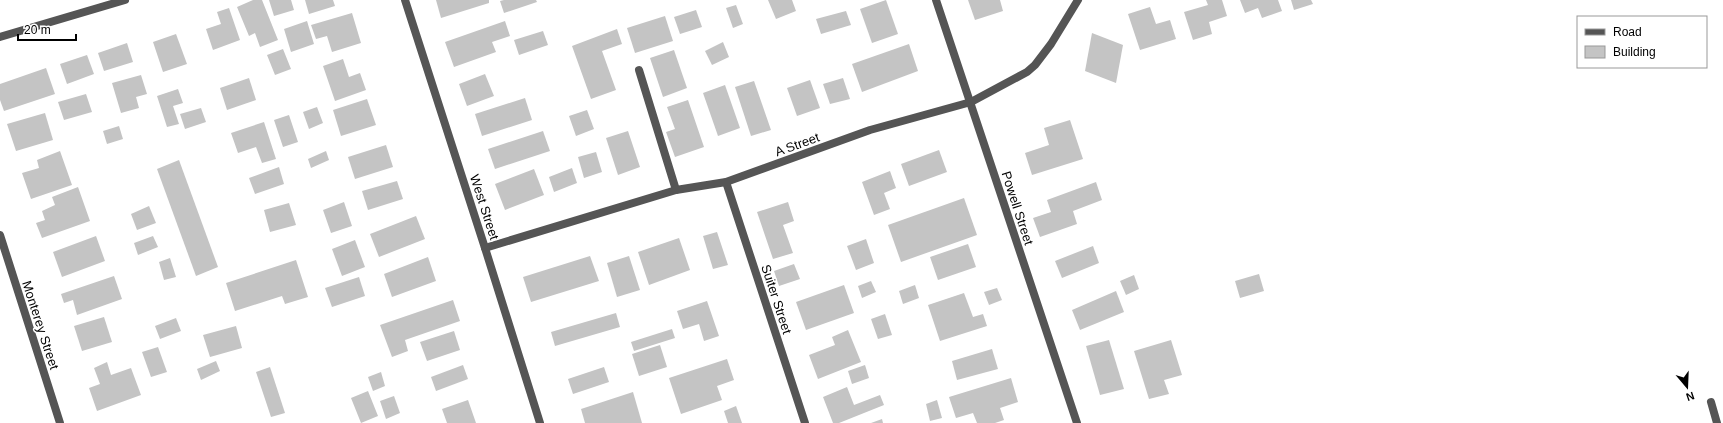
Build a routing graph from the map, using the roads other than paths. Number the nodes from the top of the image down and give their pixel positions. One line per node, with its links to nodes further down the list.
1 (125, 0): 5 (street)
2 (405, 0): 11 (street, West Street)
3 (936, 0): 7 (street, Powell Street)
4 (1078, 0): 7 (street, A Street)
5 (0, 37)
6 (639, 70): 9 (street)
7 (971, 102): 8 (street, A Street); 16 (street, Powell Street)
8 (726, 182): 9 (street, A Street); 15 (street, Suiter Street)
9 (676, 190): 11 (street, A Street)
10 (0, 235): 13 (street, Monterey Street)
11 (485, 248): 14 (street, West Street)
12 (1711, 402): 17 (street)
13 (60, 423)
14 (540, 423)
15 (805, 423)
16 (1076, 423)
17 (1717, 423)

